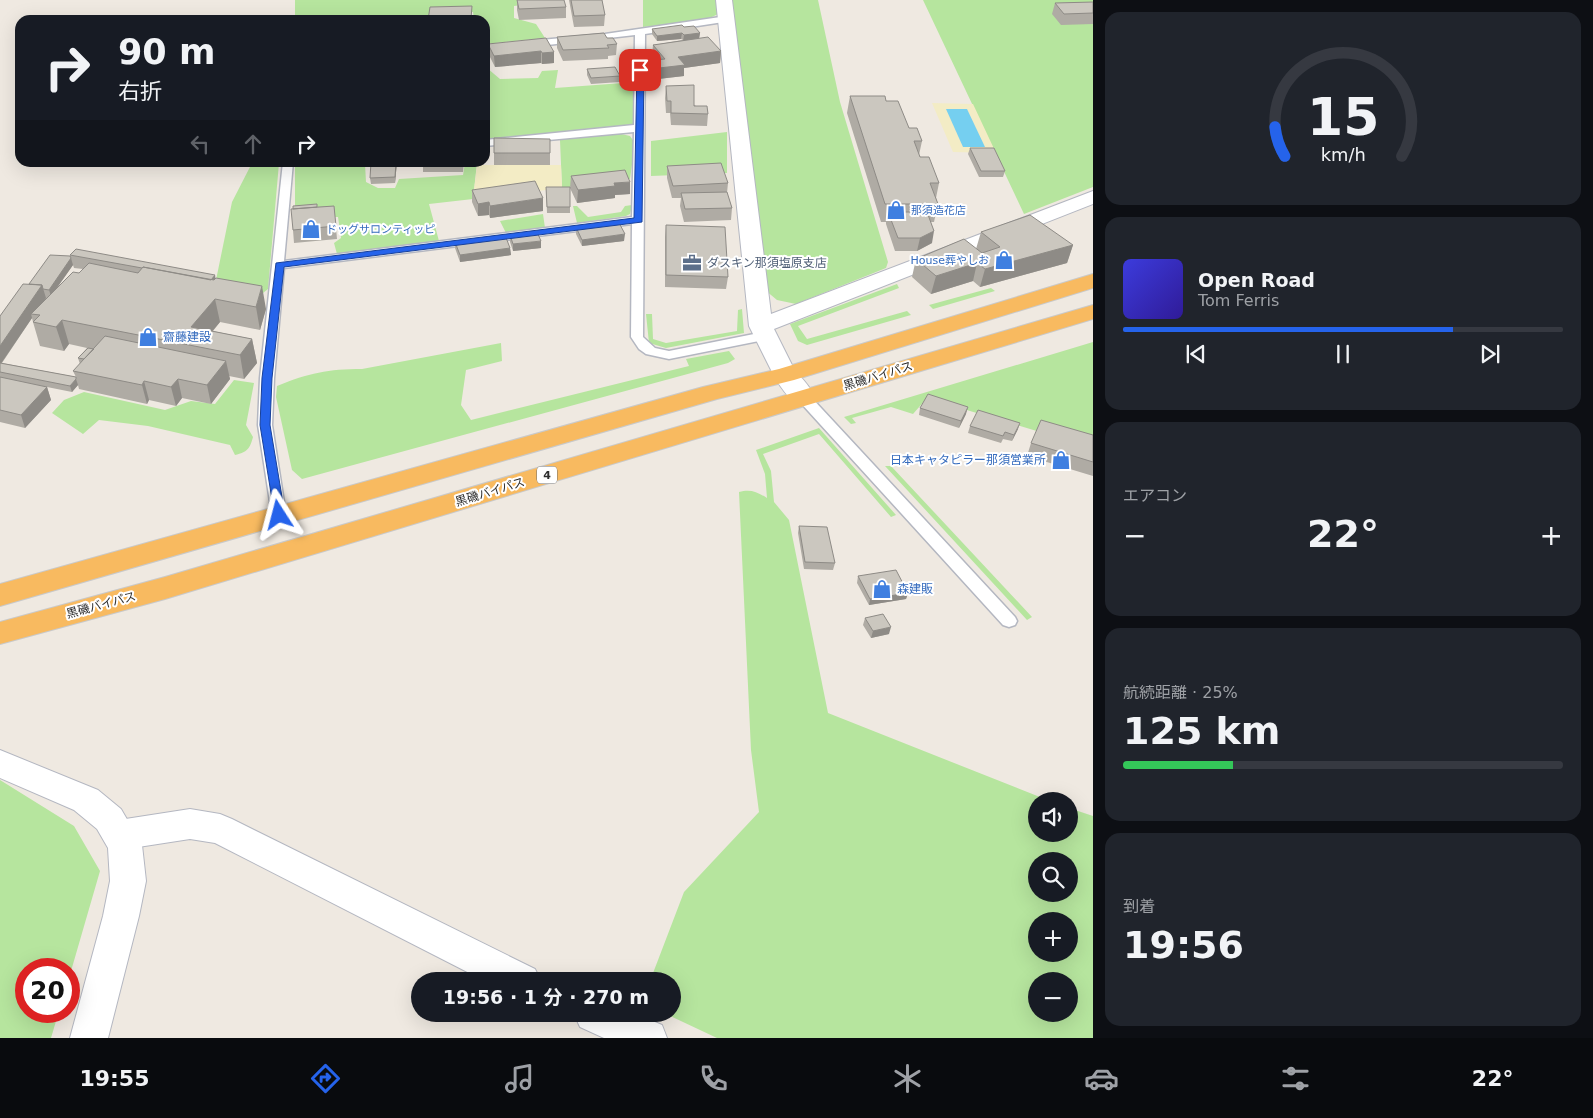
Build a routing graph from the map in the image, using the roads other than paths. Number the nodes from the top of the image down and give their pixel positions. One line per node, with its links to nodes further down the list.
1 (726, 10): 2 (lane); 12 (street)
2 (640, 32): 3 (lane); 4 (lane)
3 (522, 45)
4 (640, 128): 5 (lane); 8 (lane)
5 (490, 143)
6 (288, 167): 9 (lane)
7 (1093, 197): 12 (street)
8 (639, 220): 9 (lane); 12 (lane)
9 (279, 265): 15 (lane)
10 (1093, 281): 13 (highway)
11 (1093, 312): 14 (highway, 黒磯バイパス / 4)
12 (763, 331): 13 (street)
13 (785, 374): 14 (street); 15 (highway)
14 (804, 398): 17 (lane); 18 (highway, 黒磯バイパス / 4)
15 (279, 515): 16 (highway)
16 (0, 595)
17 (1009, 621)
18 (0, 632)
19 (0, 764): 20 (street)
20 (119, 835): 21 (street); 23 (street)
21 (504, 972)
22 (611, 1022): 24 (street)
23 (89, 1038)
24 (648, 1038)

